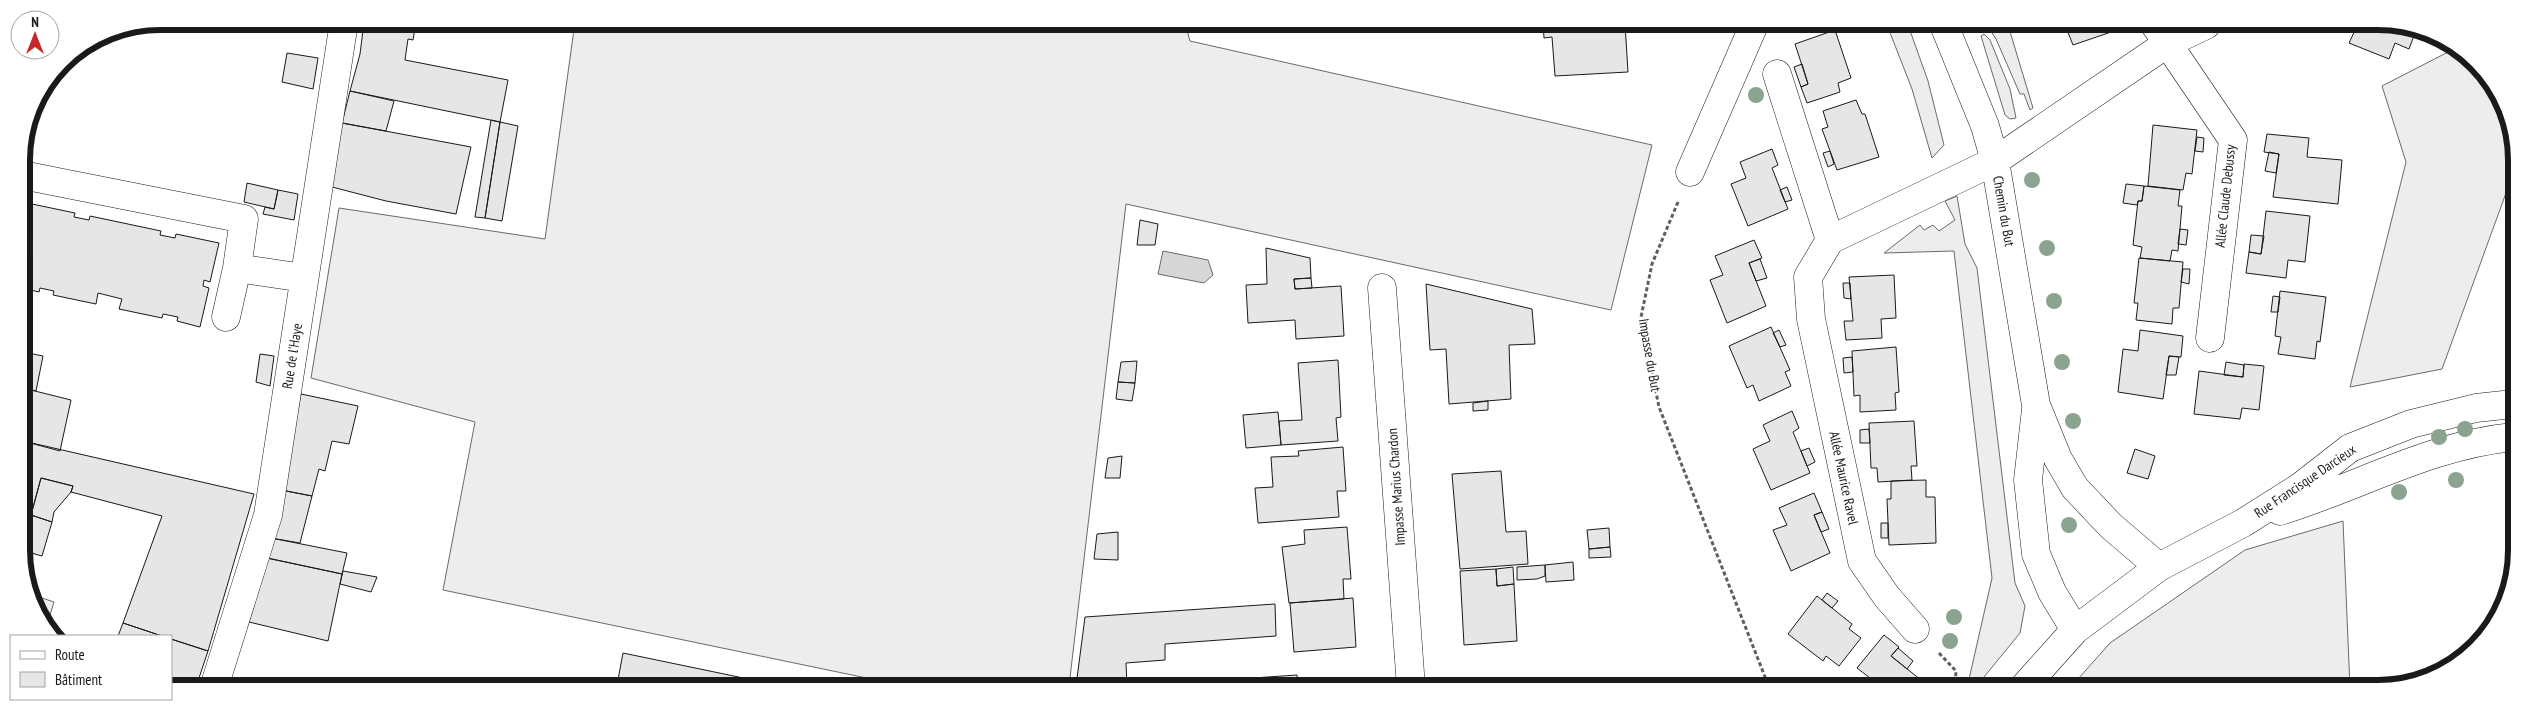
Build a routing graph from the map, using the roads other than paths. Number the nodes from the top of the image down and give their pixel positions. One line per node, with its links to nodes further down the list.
1 (343, 30): 12 (street, Rue de l'Haye)
2 (1751, 30): 8 (street)
3 (1946, 30): 7 (street, Chemin du But)
4 (2184, 30): 5 (street)
5 (2161, 34): 7 (street); 15 (street, Allée Claude Debussy)
6 (1777, 74): 10 (street)
7 (1995, 161): 10 (street); 16 (street, Chemin du But)
8 (1690, 172)
9 (30, 177): 11 (street)
10 (1830, 240): 21 (street, Allée Maurice Ravel)
11 (237, 268): 12 (street); 14 (street)
12 (304, 278): 23 (street, Rue de l'Haye)
13 (1382, 288): 24 (street, Impasse Marius Chardon)
14 (226, 318)
15 (2210, 338)
16 (2036, 405): 20 (street, Chemin du But); 22 (street, Chemin du But)
17 (2508, 405): 19 (street, Rue Francisque Darcieux)
18 (2508, 437): 19 (street, Rue Francisque Darcieux)
19 (2243, 523): 20 (street, Rue Francisque Darcieux)
20 (2159, 568): 22 (street, Rue Francisque Darcieux)
21 (1915, 629)
22 (2075, 630): 25 (street, Rue Francisque Darcieux)
23 (216, 680)
24 (1410, 680)
25 (2031, 680)

